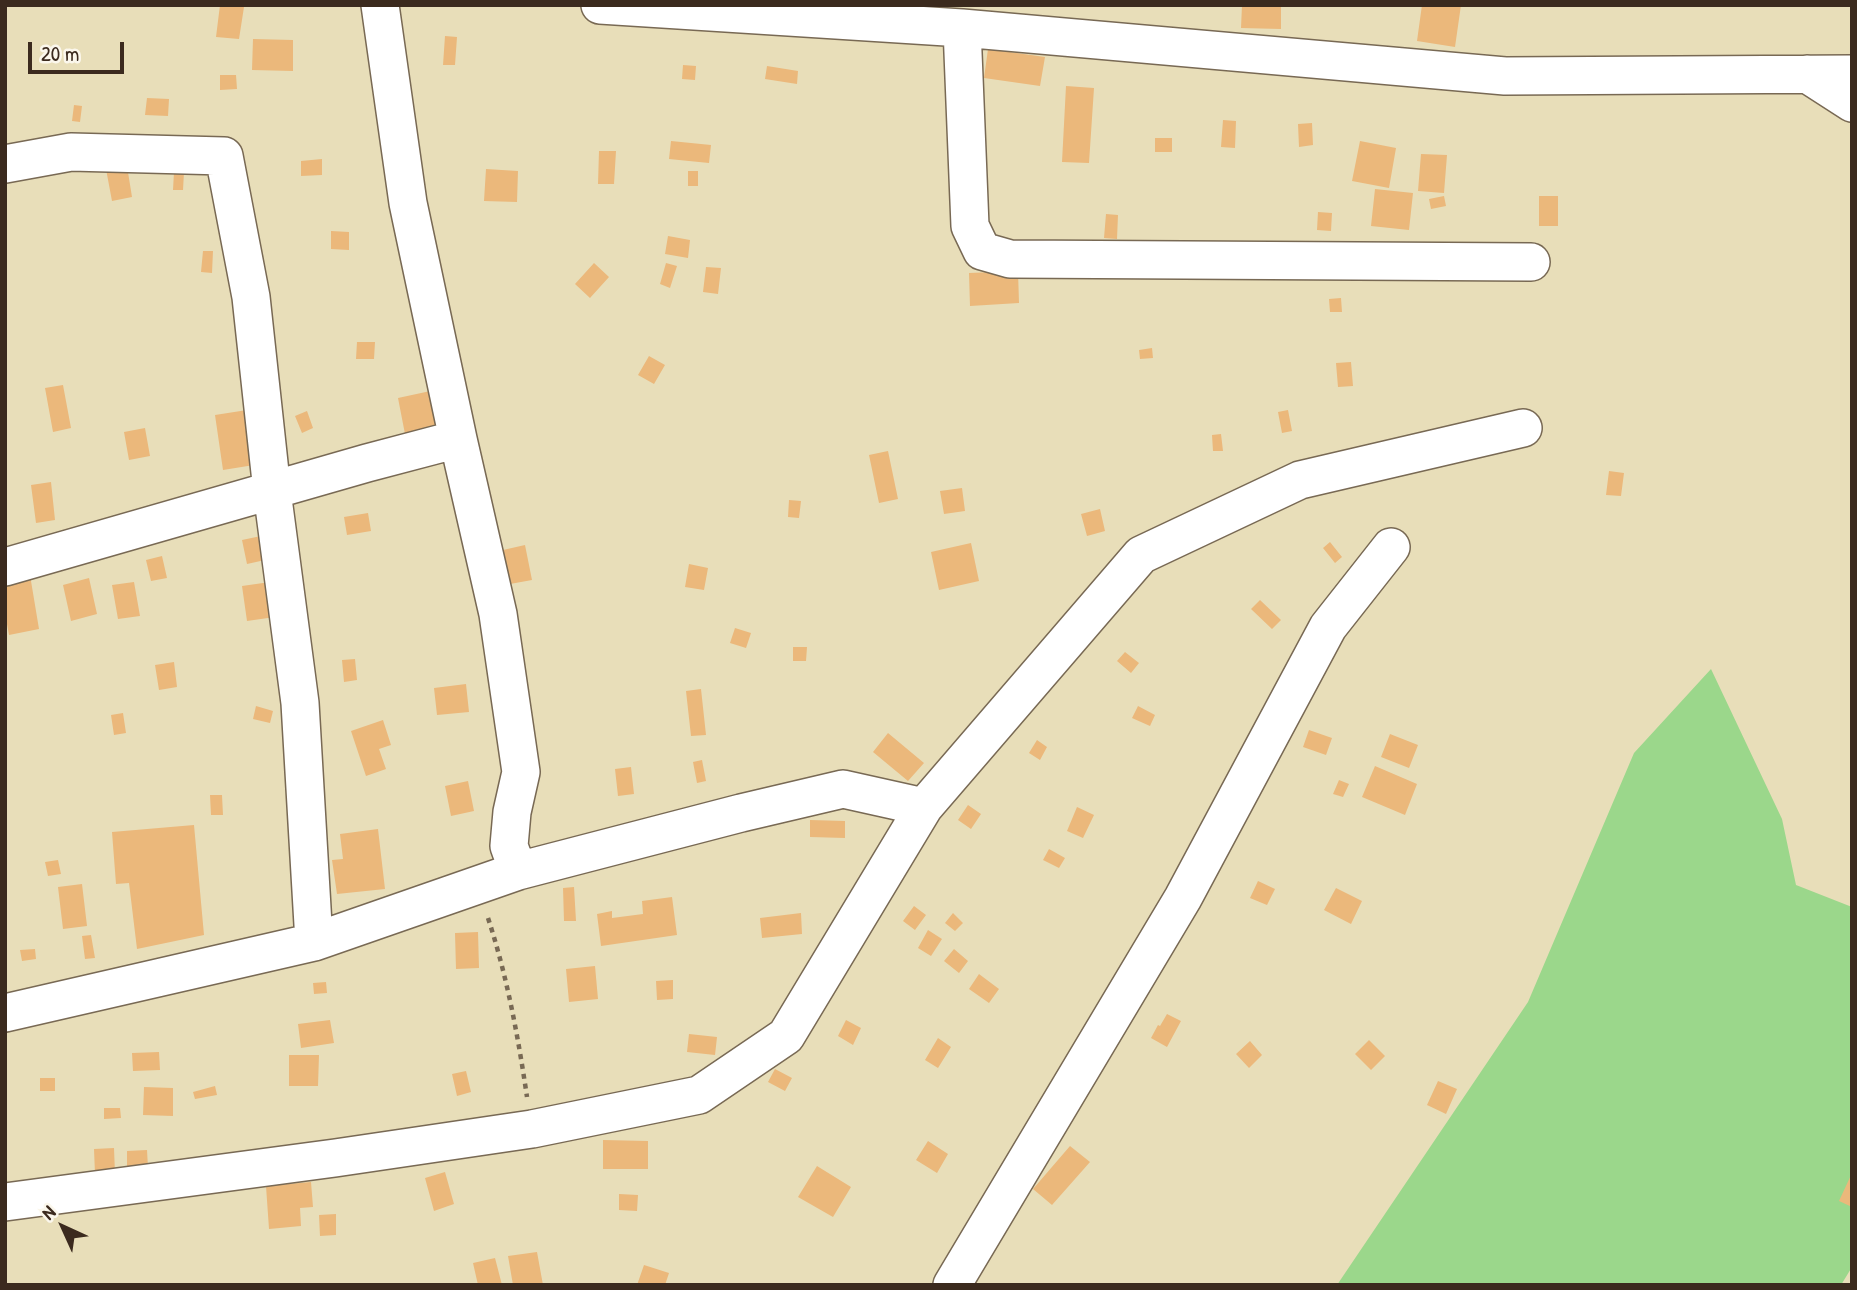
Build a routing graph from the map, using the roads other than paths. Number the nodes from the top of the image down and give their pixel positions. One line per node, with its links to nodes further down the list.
1 (380, 5): 10 (street)
2 (600, 5): 3 (street)
3 (962, 28): 4 (street); 8 (street)
4 (1807, 74): 5 (street); 6 (street)
5 (1852, 74)
6 (1852, 103)
7 (5, 164): 11 (street)
8 (1531, 262)
9 (1523, 428): 14 (street)
10 (458, 439): 11 (street); 15 (street)
11 (272, 491): 13 (street); 16 (street)
12 (1391, 547): 19 (street)
13 (5, 567)
14 (924, 807): 15 (street); 18 (street)
15 (518, 871): 16 (street)
16 (314, 942): 17 (street)
17 (5, 1013)
18 (5, 1202)
19 (952, 1285)

